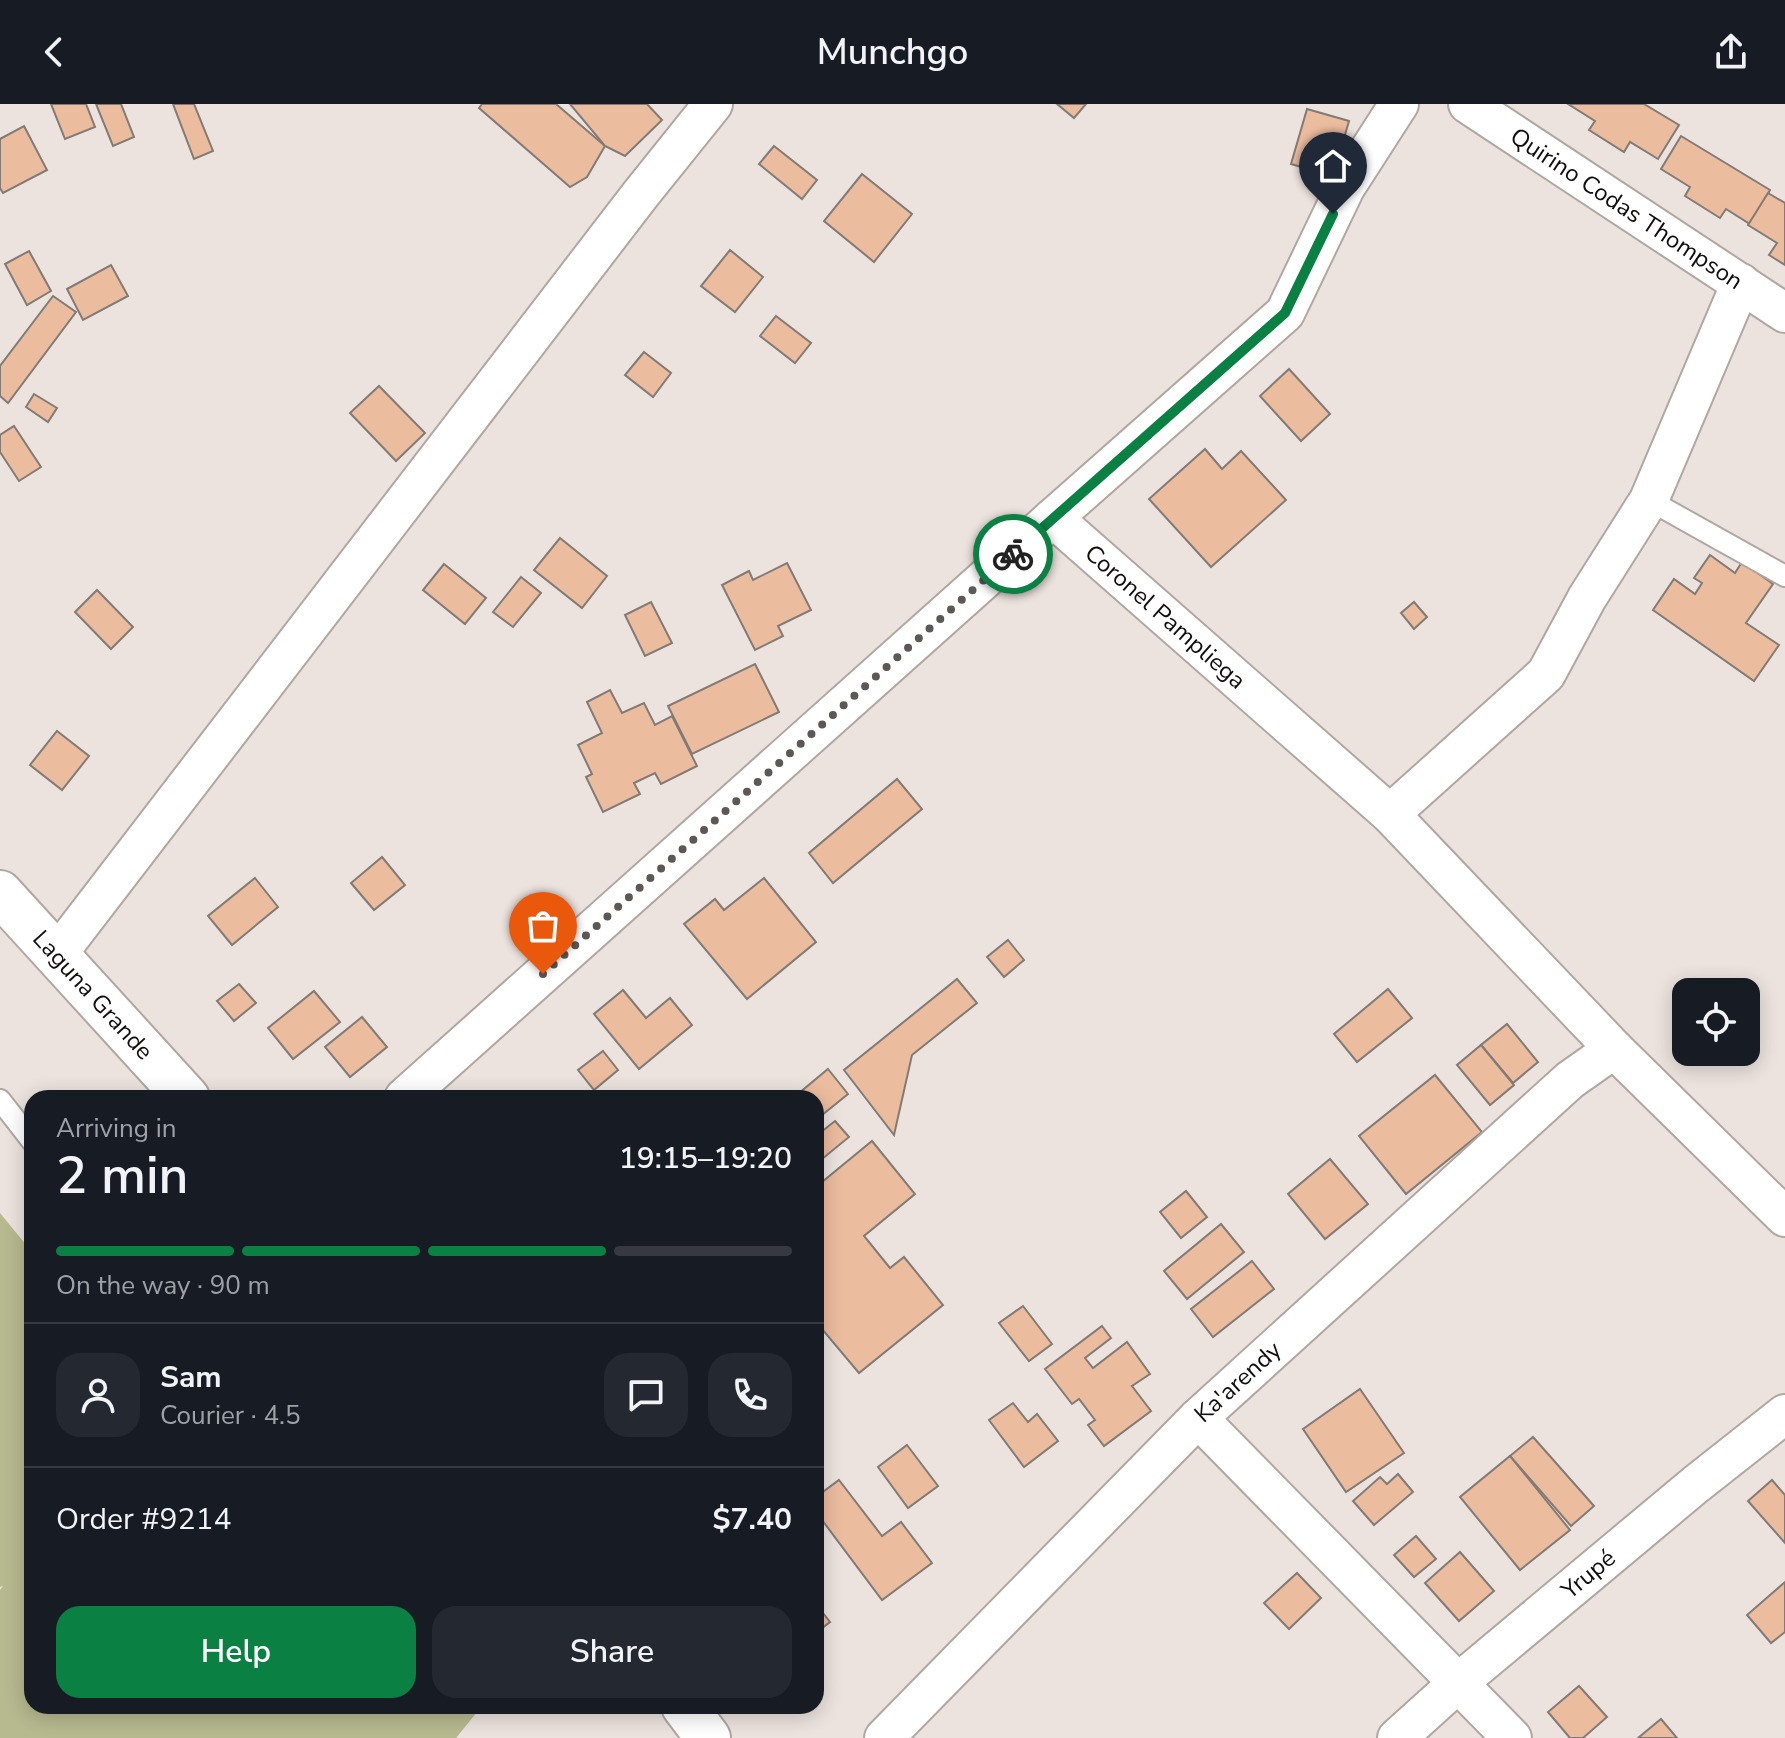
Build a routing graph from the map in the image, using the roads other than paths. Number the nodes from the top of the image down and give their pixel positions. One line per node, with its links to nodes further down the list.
1 (713, 104): 11 (street)
2 (1399, 104): 7 (street)
3 (1468, 104): 4 (street, Quirino Codas Thompson)
4 (1741, 283): 5 (street, Quirino Codas Thompson); 6 (street)
5 (1785, 313)
6 (1649, 500): 8 (lane); 9 (street)
7 (1053, 518): 9 (street, Coronel Pampliega); 14 (street)
8 (1785, 576)
9 (1390, 814): 12 (street, Coronel Pampliega)
10 (0, 893): 11 (main road, Laguna Grande)
11 (56, 956): 13 (main road, Laguna Grande)
12 (1614, 1049): 17 (street, Coronel Pampliega); 19 (street, Ka'arendy)
13 (180, 1090)
14 (413, 1090)
15 (0, 1100): 16 (lane)
16 (24, 1131)
17 (1785, 1217)
18 (1785, 1414): 20 (street, Yrupé)
19 (1198, 1418): 20 (street); 23 (street, Ka'arendy)
20 (1458, 1683): 24 (street, Yrupé); 25 (street)
21 (690, 1714): 22 (main road)
22 (708, 1738)
23 (884, 1738)
24 (1397, 1738)
25 (1512, 1738)

